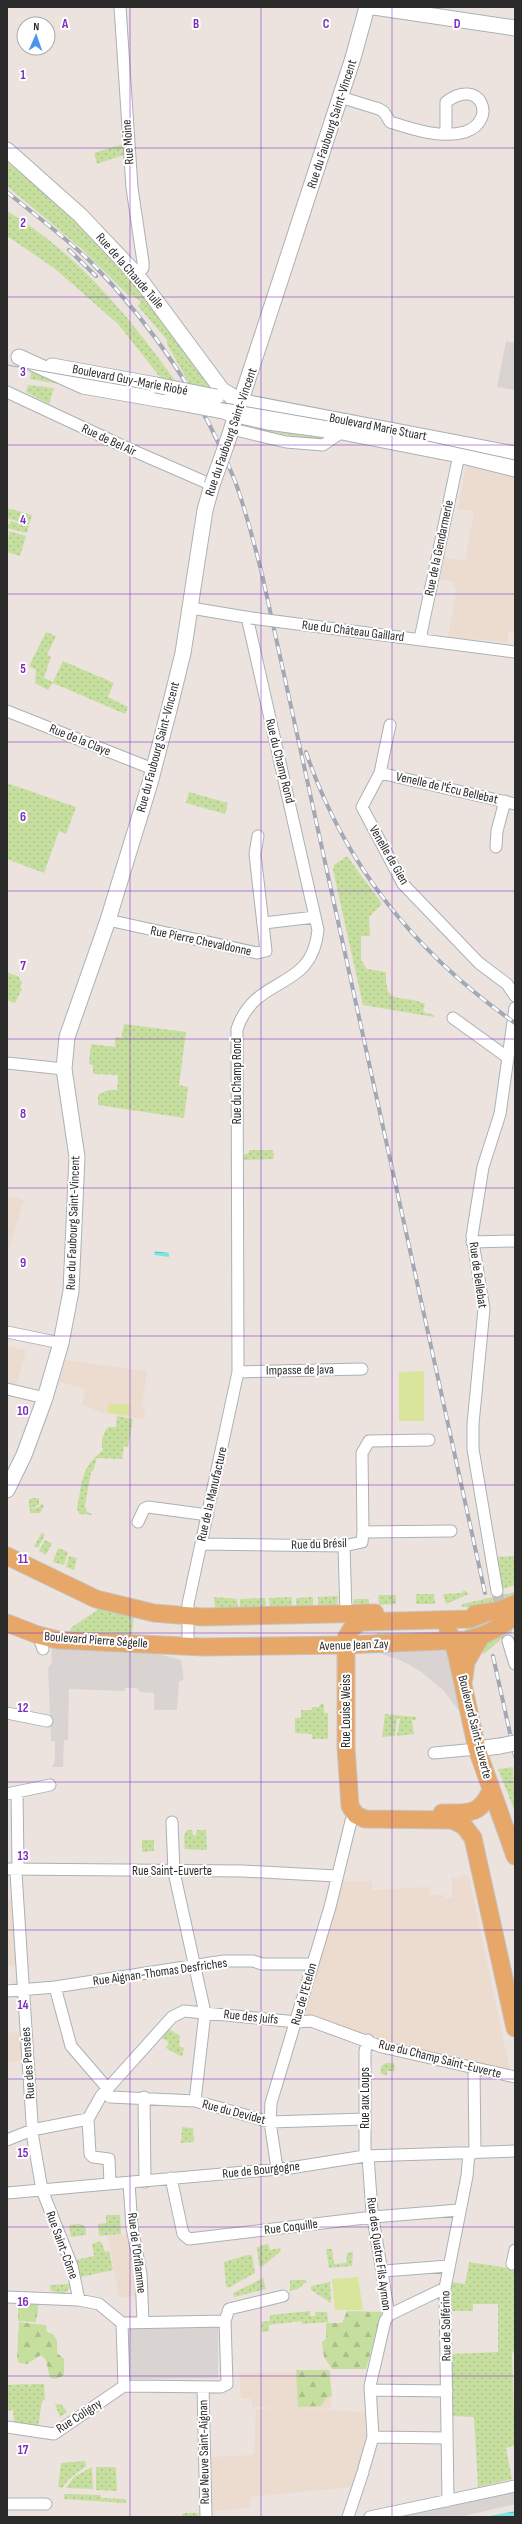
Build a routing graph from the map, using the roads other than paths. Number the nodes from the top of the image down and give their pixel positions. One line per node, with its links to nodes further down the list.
1 (120, 7): 8 (street, Rue Moine)
2 (367, 7): 5 (main road, Rue du Faubourg Saint-Vincent)
3 (374, 7): 4 (main road)
4 (515, 28)
5 (340, 97): 6 (street); 11 (main road, Rue du Faubourg Saint-Vincent)
6 (446, 134)
7 (7, 150): 8 (main road, Rue de la Chaude Tuile)
8 (136, 274): 11 (main road, Rue de la Chaude Tuile)
9 (13, 356): 11 (main road, Boulevard Guy-Marie Riobé, bridge); 11 (main road, Boulevard Guy-Marie Riobé, bridge)
10 (7, 392): 17 (street, Rue de Bel Air)
11 (234, 409): 12 (main road, Boulevard Marie Stuart); 13 (main road, Rue du Faubourg Saint-Vincent); 14 (main road, Boulevard Marie Stuart)
12 (342, 432): 13 (street, Boulevard Marie Stuart); 15 (main road, Boulevard Marie Stuart)
13 (229, 436): 17 (main road, Rue du Faubourg Saint-Vincent, bridge)
14 (515, 454)
15 (459, 455): 16 (main road, Boulevard Marie Stuart); 20 (street, Rue de la Gendarmerie)
16 (515, 470)
17 (212, 485): 18 (main road, Rue du Faubourg Saint-Vincent)
18 (191, 608): 19 (street, Rue du Château Gaillard); 24 (main road, Rue du Faubourg Saint-Vincent)
19 (249, 618): 20 (street, Rue du Château Gaillard, bridge); 29 (street, Rue du Champ Rond)
20 (424, 640): 21 (street, Rue du Château Gaillard)
21 (515, 652)
22 (7, 711): 24 (street, Rue de la Claye)
23 (390, 725): 25 (street, Venelle de Gien)
24 (153, 769): 30 (main road, Rue du Faubourg Saint-Vincent)
25 (380, 773): 26 (street, Venelle de l'Écu Bellebat); 32 (street, Venelle de Gien)
26 (510, 803): 28 (street)
27 (258, 836): 31 (street, Rue Pierre Chevaldonne)
28 (496, 846)
29 (315, 917): 31 (street); 43 (street, Rue du Champ Rond)
30 (108, 920): 31 (street, Rue Pierre Chevaldonne); 37 (main road, Rue du Faubourg Saint-Vincent)
31 (264, 923)
32 (515, 996)
33 (515, 1008): 35 (street, Rue de Bellebat)
34 (453, 1018): 35 (street)
35 (507, 1057): 39 (street, Rue de Bellebat)
36 (7, 1063): 37 (street)
37 (64, 1069): 41 (main road, Rue du Faubourg Saint-Vincent)
38 (515, 1241): 39 (street)
39 (472, 1242): 55 (street, Rue de Bellebat)
40 (7, 1332): 41 (street)
41 (61, 1343): 45 (main road, Rue du Faubourg Saint-Vincent)
42 (362, 1369): 43 (street, Impasse de Java)
43 (238, 1372): 48 (street, Rue de la Manufacture)
44 (7, 1389): 45 (street)
45 (45, 1398): 47 (main road, Rue du Faubourg Saint-Vincent)
46 (429, 1440): 51 (street)
47 (7, 1490)
48 (208, 1515): 49 (street); 52 (street, Rue de la Manufacture)
49 (138, 1522)
50 (451, 1531): 51 (street, Rue du Brésil)
51 (363, 1532): 53 (street, Rue du Brésil)
52 (201, 1544): 53 (street, Rue du Brésil); 57 (street, Rue de la Manufacture)
53 (344, 1546): 58 (street)
54 (7, 1556): 57 (main road)
55 (496, 1591)
56 (515, 1604): 60 (main road)
57 (184, 1613): 58 (main road); 69 (street, Rue de la Manufacture)
58 (346, 1613): 62 (main road)
59 (420, 1613): 60 (main road); 62 (main road); 63 (main road, Boulevard Saint-Euverte)
60 (485, 1613): 63 (main road)
61 (515, 1616): 65 (main road, Avenue Jean Zay)
62 (370, 1617): 63 (main road); 68 (main road, Rue Louise Weiss)
63 (436, 1620): 66 (main road, Boulevard Saint-Euverte)
64 (7, 1623): 69 (main road, Boulevard Pierre Ségelle)
65 (481, 1636): 66 (main road, Avenue Jean Zay); 71 (main road)
66 (452, 1641): 68 (main road, Avenue Jean Zay); 71 (main road, Boulevard Saint-Euverte)
67 (508, 1641): 70 (street)
68 (346, 1645): 69 (main road, Avenue Jean Zay); 80 (main road, Rue Louise Weiss)
69 (188, 1646)
70 (515, 1664)
71 (465, 1694): 75 (main road, Boulevard Saint-Euverte)
72 (7, 1712): 73 (street)
73 (47, 1721)
74 (515, 1743): 75 (main road, bridge)
75 (477, 1749): 76 (street); 78 (main road, Boulevard Saint-Euverte)
76 (434, 1753)
77 (50, 1785): 79 (street)
78 (491, 1790): 81 (main road); 83 (main road, Boulevard Saint-Euverte)
79 (12, 1793): 84 (street, Rue des Pensées)
80 (354, 1818): 81 (main road); 86 (street, Rue de l'Etelon)
81 (413, 1819): 94 (main road)
82 (172, 1822): 85 (street)
83 (515, 1856)
84 (12, 1869): 85 (street, Rue Saint-Euverte); 90 (street, Rue des Pensées)
85 (174, 1872): 86 (street, Rue Saint-Euverte); 87 (street)
86 (336, 1876): 88 (street, Rue de l'Etelon)
87 (196, 1964): 88 (street, Rue Aignan-Thomas Desfriches); 89 (street, Rue Aignan-Thomas Desfriches); 92 (street)
88 (312, 1964): 93 (street, Rue de l'Etelon)
89 (55, 1987): 90 (street, Rue Aignan-Thomas Desfriches); 98 (street)
90 (23, 1990): 91 (street, Rue Aignan-Thomas Desfriches); 104 (street, Rue des Pensées)
91 (7, 1991)
92 (205, 2013): 93 (street, Rue des Juifs); 98 (street, Rue des Juifs); 100 (street)
93 (297, 2022): 95 (street, Rue du Champ Saint-Euverte); 103 (street, Rue de l'Etelon)
94 (515, 2028)
95 (368, 2040): 96 (street, Rue du Champ Saint-Euverte); 102 (street, Rue aux Loups)
96 (474, 2068): 97 (street, Rue du Champ Saint-Euverte); 107 (street, Rue de Solférino)
97 (515, 2077)
98 (107, 2091): 99 (street, Rue du Devidet); 101 (street, Rue des Juifs)
99 (144, 2098): 100 (street, Rue du Devidet); 111 (street)
100 (195, 2101): 103 (street, Rue du Devidet)
101 (88, 2119): 104 (street); 113 (street)
102 (365, 2121): 103 (street, Rue du Devidet); 108 (street, Rue aux Loups)
103 (270, 2122): 109 (street, Rue de l'Etelon)
104 (32, 2130): 105 (street); 114 (street, Rue des Pensées)
105 (7, 2140)
106 (515, 2151): 107 (street, Rue de Bourgogne)
107 (472, 2153): 108 (street, Rue de Bourgogne); 116 (street, Rue de Solférino)
108 (364, 2156): 109 (street, Rue de Bourgogne); 117 (street, Rue des Quatre Fils Aymon)
109 (277, 2168): 110 (street, Rue de Bourgogne)
110 (171, 2178): 111 (street, Rue de Bourgogne); 117 (street, Rue Coquille)
111 (145, 2182): 112 (street, Rue de Bourgogne)
112 (130, 2183): 113 (street, Rue de Bourgogne); 128 (street, Rue de l'Oriflamme)
113 (110, 2184): 114 (street, Rue de Bourgogne)
114 (42, 2190): 115 (street, Rue de Bourgogne); 125 (street, Rue Saint-Côme)
115 (7, 2193)
116 (459, 2210): 117 (street, Rue Coquille); 120 (street, Rue de Solférino)
117 (372, 2214): 121 (street, Rue des Quatre Fils Aymon)
118 (515, 2250): 119 (street)
119 (512, 2264)
120 (448, 2266): 121 (street); 122 (street, Rue de Solférino)
121 (384, 2271): 126 (street, Rue des Quatre Fils Aymon)
122 (445, 2288): 126 (street); 133 (street, Rue de Solférino)
123 (7, 2296): 125 (street)
124 (283, 2296): 127 (street)
125 (79, 2300): 129 (street)
126 (389, 2315): 132 (street, Rue des Quatre Fils Aymon)
127 (225, 2321): 128 (street); 131 (street)
128 (143, 2322): 129 (street)
129 (122, 2323): 130 (street)
130 (124, 2386): 131 (street); 134 (street, Rue Coligny)
131 (203, 2387): 141 (street, Rue Neuve Saint-Aignan)
132 (370, 2390): 133 (street); 135 (street, Rue des Quatre Fils Aymon)
133 (447, 2391): 136 (street, Rue de Solférino)
134 (7, 2427)
135 (373, 2437): 136 (street); 142 (street, Rue des Quatre Fils Aymon)
136 (447, 2438): 138 (street, Rue de Solférino)
137 (515, 2486): 138 (street)
138 (448, 2501): 143 (street)
139 (7, 2504): 140 (street)
140 (46, 2504)
141 (206, 2517)
142 (348, 2517)
143 (370, 2517)

